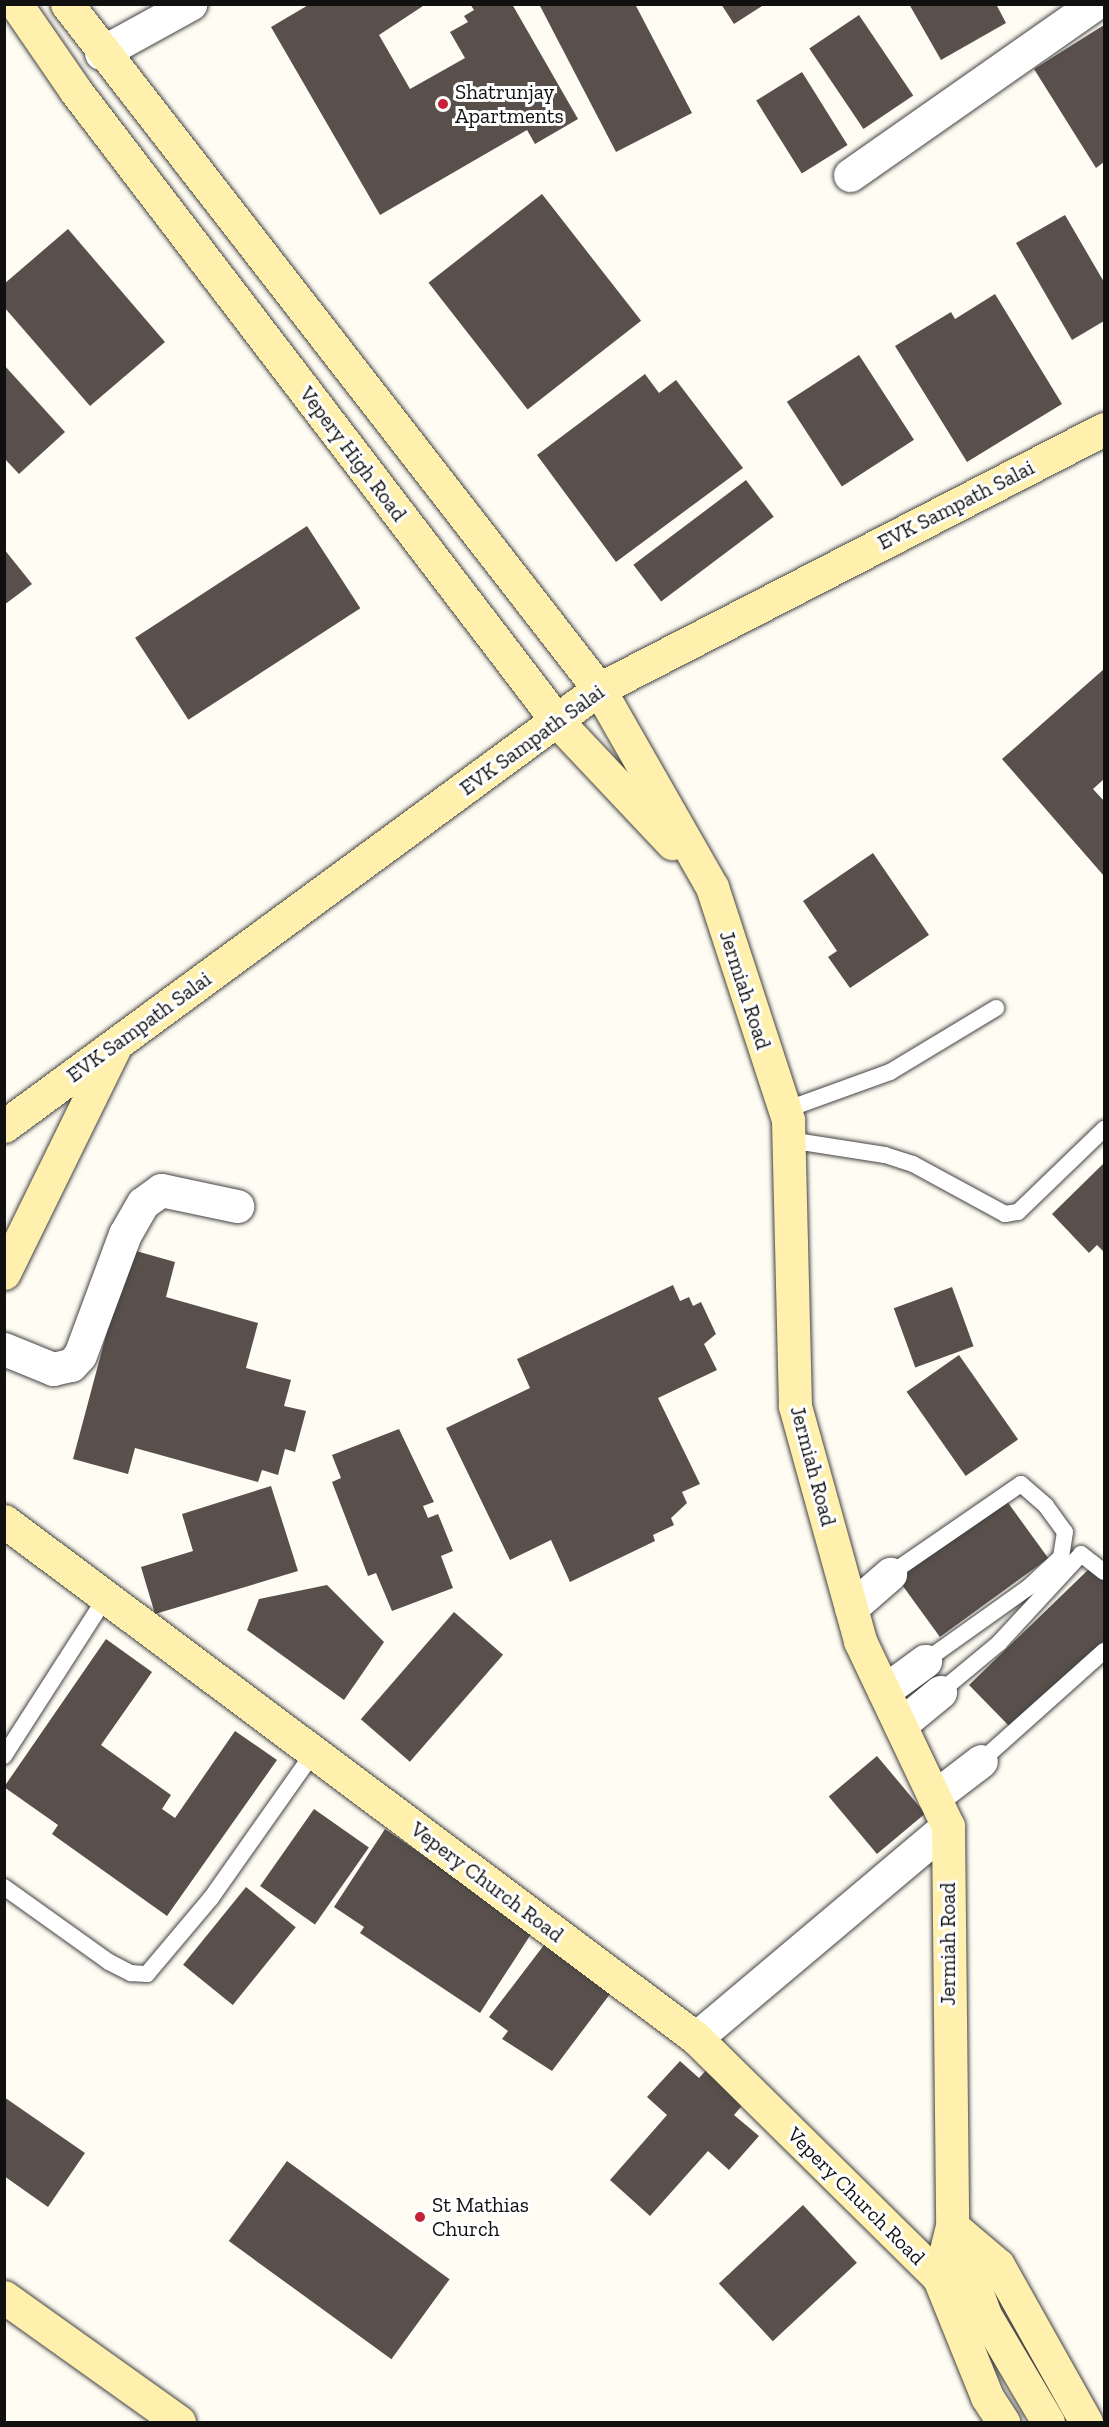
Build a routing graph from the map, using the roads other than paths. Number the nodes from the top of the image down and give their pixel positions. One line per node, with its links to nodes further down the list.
1 (16, 4): 9 (main road, Vepery High Road)
2 (67, 4): 5 (main road)
3 (190, 4): 5 (street)
4 (1094, 4): 6 (street)
5 (101, 53): 8 (main road)
6 (850, 175)
7 (1104, 430): 8 (main road, EVK Sampath Salai)
8 (598, 690): 9 (main road, EVK Sampath Salai); 10 (main road, Jermiah Road)
9 (557, 721): 10 (main road, Vepery High Road); 12 (main road, EVK Sampath Salai)
10 (712, 886): 13 (main road, Jermiah Road)
11 (996, 1008): 13 (lane)
12 (116, 1044): 14 (main road, EVK Sampath Salai); 17 (main road)
13 (787, 1125): 15 (lane); 23 (main road, Jermiah Road)
14 (4, 1126)
15 (1104, 1129)
16 (237, 1206): 18 (street)
17 (4, 1273)
18 (4, 1349)
19 (4, 1521): 22 (main road, Vepery Church Road)
20 (1104, 1572): 27 (lane)
21 (890, 1574): 23 (street); 25 (lane)
22 (106, 1597): 29 (main road, Vepery Church Road); 30 (lane)
23 (851, 1608): 26 (main road, Jermiah Road)
24 (1104, 1651): 31 (lane)
25 (925, 1661): 26 (street)
26 (884, 1691): 28 (main road, Jermiah Road)
27 (940, 1692): 28 (street)
28 (900, 1725): 32 (main road, Jermiah Road)
29 (314, 1752): 33 (lane); 34 (main road, Vepery Church Road)
30 (4, 1756)
31 (981, 1761): 32 (street)
32 (941, 1812): 34 (street); 35 (main road, Jermiah Road)
33 (4, 1887)
34 (696, 2038): 36 (main road, Vepery Church Road)
35 (952, 2226): 36 (main road); 40 (main road); 41 (main road)
36 (939, 2278): 39 (main road)
37 (4, 2297): 38 (main road)
38 (179, 2422)
39 (1004, 2422)
40 (1048, 2422)
41 (1086, 2422)

